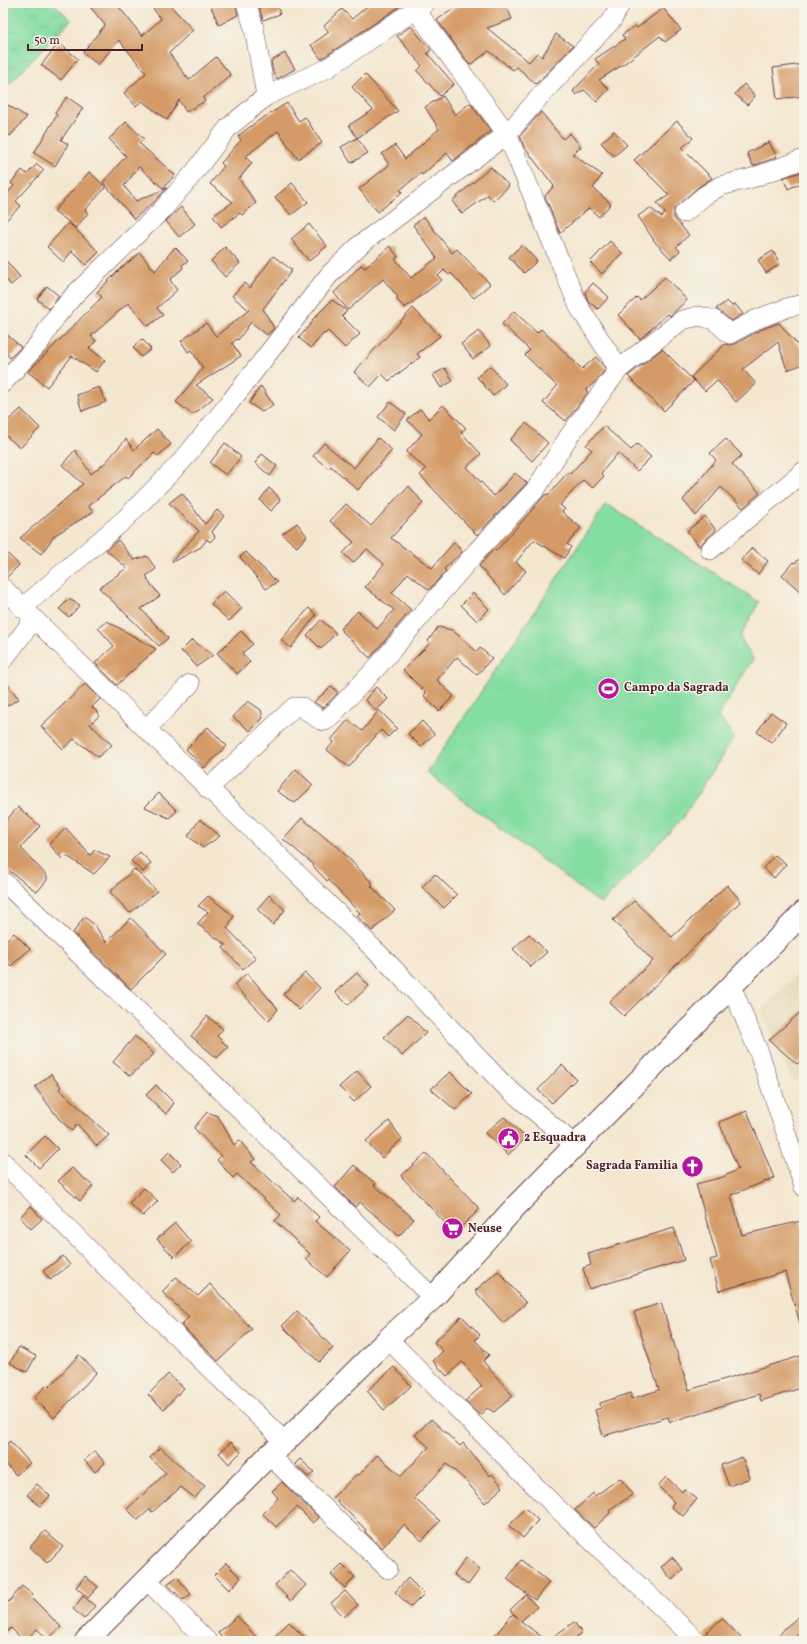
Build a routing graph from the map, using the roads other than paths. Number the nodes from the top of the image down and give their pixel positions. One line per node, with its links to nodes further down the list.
1 (246, 3): 4 (street)
2 (621, 3): 5 (street)
3 (418, 5): 4 (street); 5 (street)
4 (266, 96): 10 (street)
5 (507, 134): 9 (street); 14 (street)
6 (804, 159): 7 (street)
7 (684, 213)
8 (804, 304): 9 (street)
9 (619, 369): 18 (street)
10 (3, 384)
11 (804, 471): 12 (street)
12 (710, 550)
13 (3, 588): 14 (street)
14 (28, 614): 15 (street); 17 (street)
15 (3, 660)
16 (190, 684): 17 (street)
17 (146, 729): 18 (street)
18 (208, 789): 23 (street)
19 (3, 881): 26 (street)
20 (804, 895): 21 (main road)
21 (798, 919): 22 (main road)
22 (732, 988): 23 (main road); 25 (street)
23 (576, 1146): 26 (main road)
24 (3, 1162): 28 (street)
25 (804, 1187)
26 (433, 1298): 27 (main road)
27 (388, 1339): 28 (main road); 31 (street)
28 (277, 1448): 29 (street); 30 (main road)
29 (388, 1569)
30 (147, 1580): 32 (main road); 33 (street)
31 (694, 1640)
32 (86, 1641)
33 (207, 1641)

